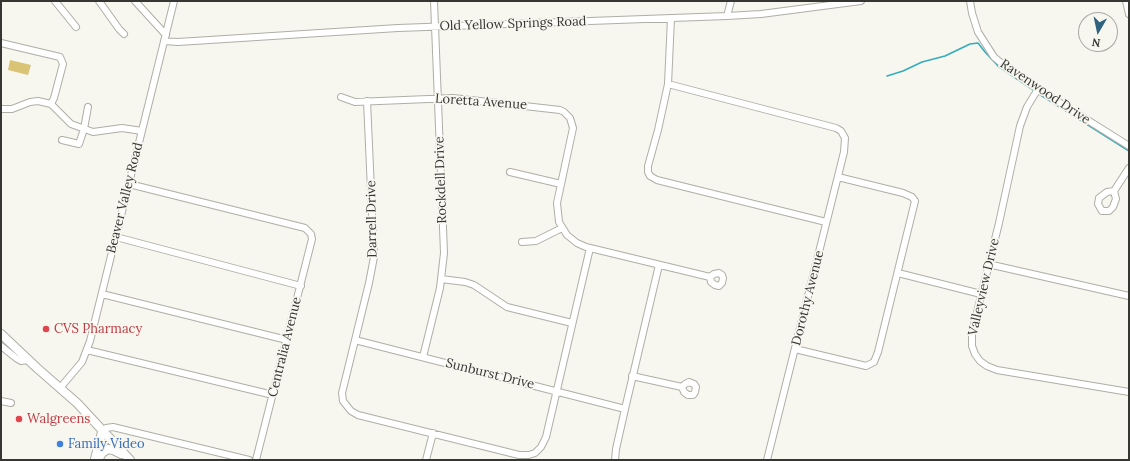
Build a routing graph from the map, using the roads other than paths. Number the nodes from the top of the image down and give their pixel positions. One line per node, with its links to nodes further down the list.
1 (55, 1): 14 (street)
2 (98, 1): 16 (street)
3 (134, 1): 17 (street)
4 (174, 1): 17 (street, Beaver Valley Road)
5 (434, 1): 15 (street, Rockdell Drive)
6 (731, 1): 12 (street)
7 (861, 1): 10 (street, Old Yellow Springs Road)
8 (970, 1): 20 (street, Ravenwood Drive)
9 (1126, 1): 11 (street)
10 (830, 3): 12 (street, Old Yellow Springs Road)
11 (1129, 14)
12 (727, 16): 13 (street, Old Yellow Springs Road)
13 (671, 18): 15 (street, Old Yellow Springs Road); 19 (street)
14 (76, 27)
15 (435, 27): 17 (street, Old Yellow Springs Road); 22 (street, Rockdell Drive)
16 (124, 34)
17 (165, 38): 28 (street, Beaver Valley Road)
18 (1, 43): 24 (street)
19 (668, 84): 33 (street, Dorothy Avenue); 37 (street)
20 (1038, 89): 30 (street, Ravenwood Drive); 42 (street, Valleyview Drive)
21 (341, 97): 23 (street, Loretta Avenue)
22 (438, 98): 23 (street, Loretta Avenue); 35 (street, Loretta Avenue); 46 (street, Rockdell Drive)
23 (368, 101): 54 (street, Darrell Drive)
24 (51, 104): 26 (street); 27 (street)
25 (88, 107): 27 (street)
26 (1, 108)
27 (84, 129): 28 (street); 29 (street)
28 (142, 130): 34 (street, Beaver Valley Road)
29 (62, 140)
30 (1129, 146)
31 (1129, 168): 36 (street)
32 (510, 172): 35 (street)
33 (838, 177): 37 (street, Dorothy Avenue); 44 (street)
34 (129, 184): 39 (street, Beaver Valley Road); 47 (street, Centralia Avenue)
35 (561, 184): 38 (street)
36 (1114, 191)
37 (826, 222): 56 (street, Dorothy Avenue)
38 (562, 228): 40 (street); 41 (street)
39 (116, 237): 47 (street); 48 (street, Beaver Valley Road)
40 (522, 242)
41 (590, 248): 43 (street); 51 (street)
42 (988, 264): 49 (street, Valleyview Drive); 50 (street)
43 (659, 265): 45 (street); 60 (street)
44 (898, 273): 49 (street); 56 (street)
45 (710, 277)
46 (441, 279): 51 (street); 58 (street, Rockdell Drive)
47 (301, 286): 53 (street, Centralia Avenue)
48 (102, 294): 53 (street); 57 (street, Beaver Valley Road)
49 (981, 294): 64 (street, Valleyview Drive)
50 (1129, 296)
51 (572, 323): 63 (street)
52 (1, 334): 59 (main road)
53 (287, 340): 65 (street, Centralia Avenue)
54 (355, 340): 58 (street, Sunburst Drive); 70 (street, Darrell Drive)
55 (1, 346): 59 (street)
56 (795, 349): 78 (street, Dorothy Avenue)
57 (87, 350): 62 (street, Beaver Valley Road); 65 (street)
58 (423, 357): 63 (street, Sunburst Drive)
59 (28, 360): 62 (main road)
60 (632, 376): 61 (street); 68 (street)
61 (682, 387)
62 (60, 388): 69 (main road)
63 (556, 391): 68 (street, Sunburst Drive); 70 (street)
64 (1129, 392)
65 (273, 395): 75 (street, Centralia Avenue)
66 (1, 401): 67 (street)
67 (11, 403)
68 (625, 409): 77 (street)
69 (102, 432): 71 (main road); 72 (main road); 74 (street)
70 (433, 433): 76 (street)
71 (129, 459): 73 (main road)
72 (95, 460)
73 (98, 460)
74 (248, 460)
75 (256, 460)
76 (426, 460)
77 (615, 460)
78 (767, 460)

